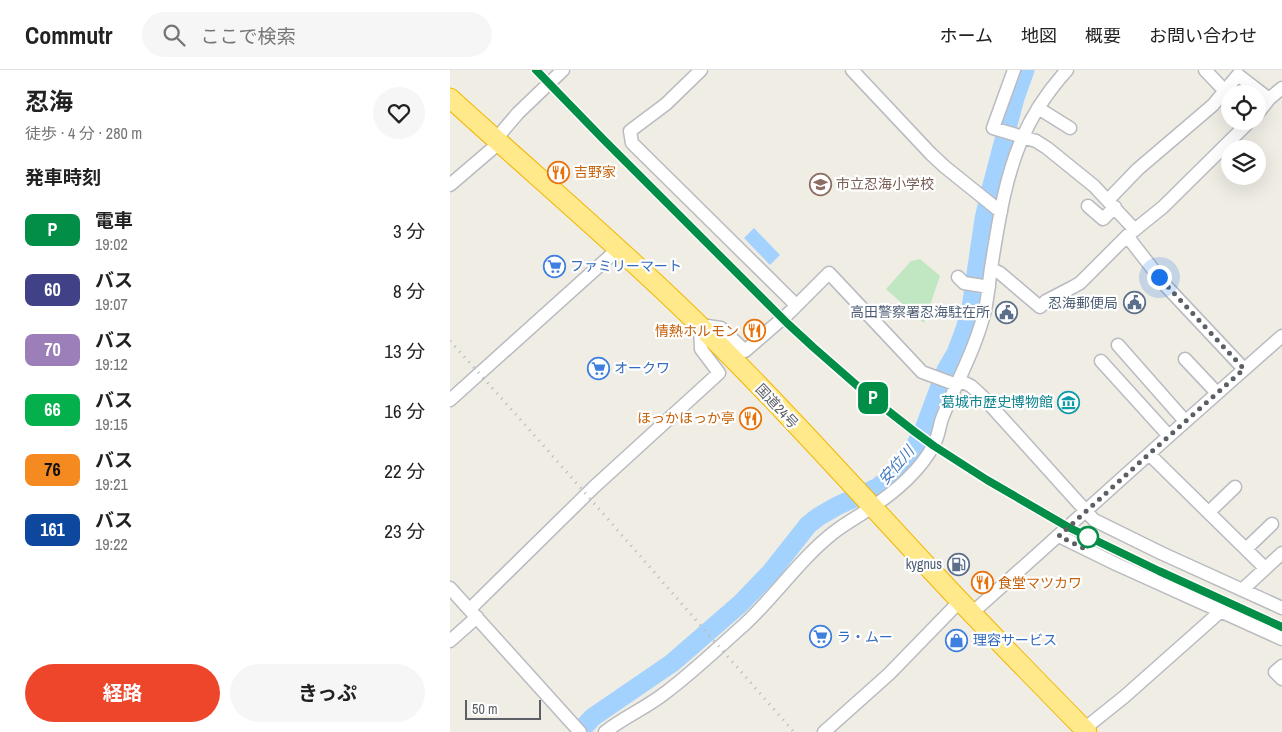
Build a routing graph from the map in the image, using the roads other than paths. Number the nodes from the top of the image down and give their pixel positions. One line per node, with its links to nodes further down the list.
1 (563, 70): 20 (street)
2 (701, 70): 30 (street)
3 (852, 70): 24 (street)
4 (1014, 70): 19 (street)
5 (1067, 70): 16 (street)
6 (1205, 70): 9 (street)
7 (1229, 85): 8 (street)
8 (1251, 85)
9 (1221, 88)
10 (1282, 88): 14 (street)
11 (1221, 94): 22 (street)
12 (1266, 97): 14 (street)
13 (450, 98): 20 (highway, 国道24号)
14 (1269, 99): 15 (street)
15 (1266, 103)
16 (1038, 108): 17 (street); 19 (street)
17 (1070, 128)
18 (1241, 130): 25 (street)
19 (1020, 136): 22 (street); 24 (street)
20 (497, 141): 21 (street); 26 (highway, 国道24号)
21 (450, 185)
22 (1112, 204): 23 (street); 25 (street)
23 (1088, 206)
24 (998, 210): 27 (street)
25 (1131, 233): 27 (street); 36 (street)
26 (619, 248): 31 (highway, 国道24号); 39 (street)
27 (991, 270): 29 (street)
28 (962, 280): 29 (street)
29 (986, 286): 37 (street)
30 (796, 305): 31 (street); 37 (street)
31 (700, 326): 44 (highway, 国道24号); 57 (street)
32 (1282, 336): 36 (street)
33 (1118, 346): 40 (street)
34 (1185, 359): 38 (street)
35 (1102, 367): 41 (street)
36 (1244, 369): 38 (street)
37 (956, 383): 44 (street); 45 (street)
38 (1217, 393): 40 (street)
39 (450, 400)
40 (1185, 422): 41 (street)
41 (1168, 436): 42 (street)
42 (1149, 454): 45 (street); 46 (street)
43 (1235, 487): 46 (street)
44 (871, 504): 55 (highway, 国道24号); 64 (street)
45 (1086, 511): 48 (street); 53 (street)
46 (1209, 512): 49 (street)
47 (1272, 524): 49 (street)
48 (1059, 536): 55 (street); 56 (street)
49 (1246, 549): 51 (street)
50 (1282, 553): 51 (street)
51 (1265, 568): 53 (street)
52 (450, 588): 57 (street)
53 (1242, 590): 54 (street)
54 (1280, 604)
55 (966, 607): 62 (highway, 国道24号); 65 (street)
56 (1221, 611): 58 (street); 62 (street)
57 (473, 613): 59 (street); 63 (street)
58 (1282, 639)
59 (450, 641)
60 (1282, 666): 61 (street)
61 (1282, 679)
62 (1085, 731)
63 (580, 732)
64 (605, 732)
65 (824, 732)

